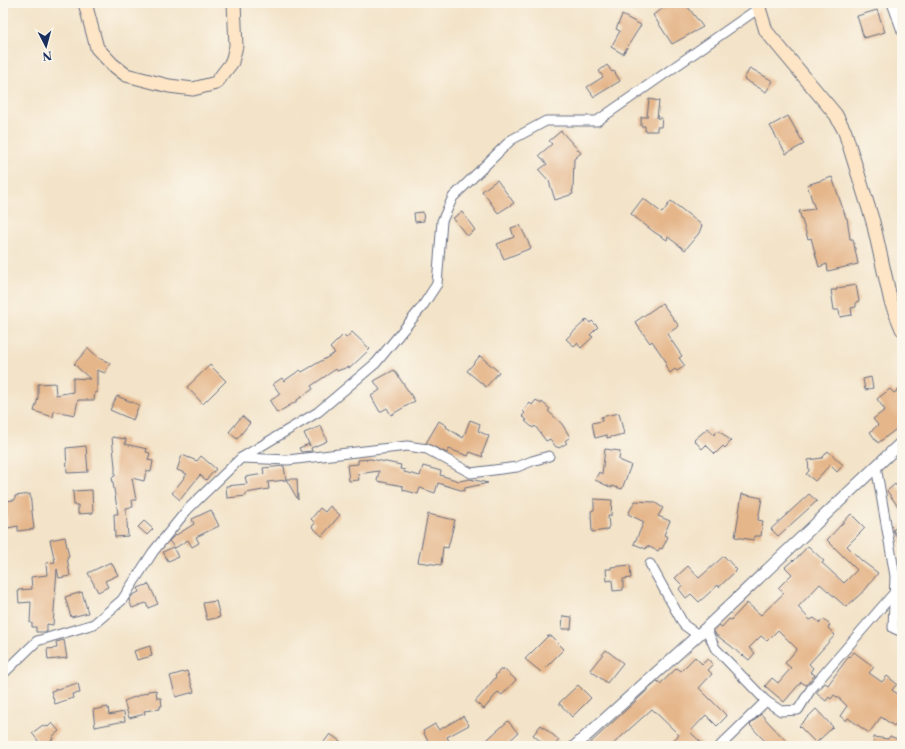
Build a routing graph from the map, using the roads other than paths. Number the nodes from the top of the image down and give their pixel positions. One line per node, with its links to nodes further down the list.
1 (86, 3): 2 (main road)
2 (234, 3)
3 (892, 3): 5 (street)
4 (759, 5): 6 (main road); 9 (street)
5 (902, 31)
6 (902, 329)
7 (902, 442): 10 (street)
8 (549, 456): 9 (street)
9 (241, 458): 15 (street)
10 (876, 466): 12 (street); 13 (street)
11 (650, 564): 13 (street)
12 (894, 593): 14 (street); 16 (street)
13 (702, 631): 16 (street); 17 (street)
14 (902, 632)
15 (3, 674)
16 (766, 700): 18 (street)
17 (575, 746)
18 (720, 746)

